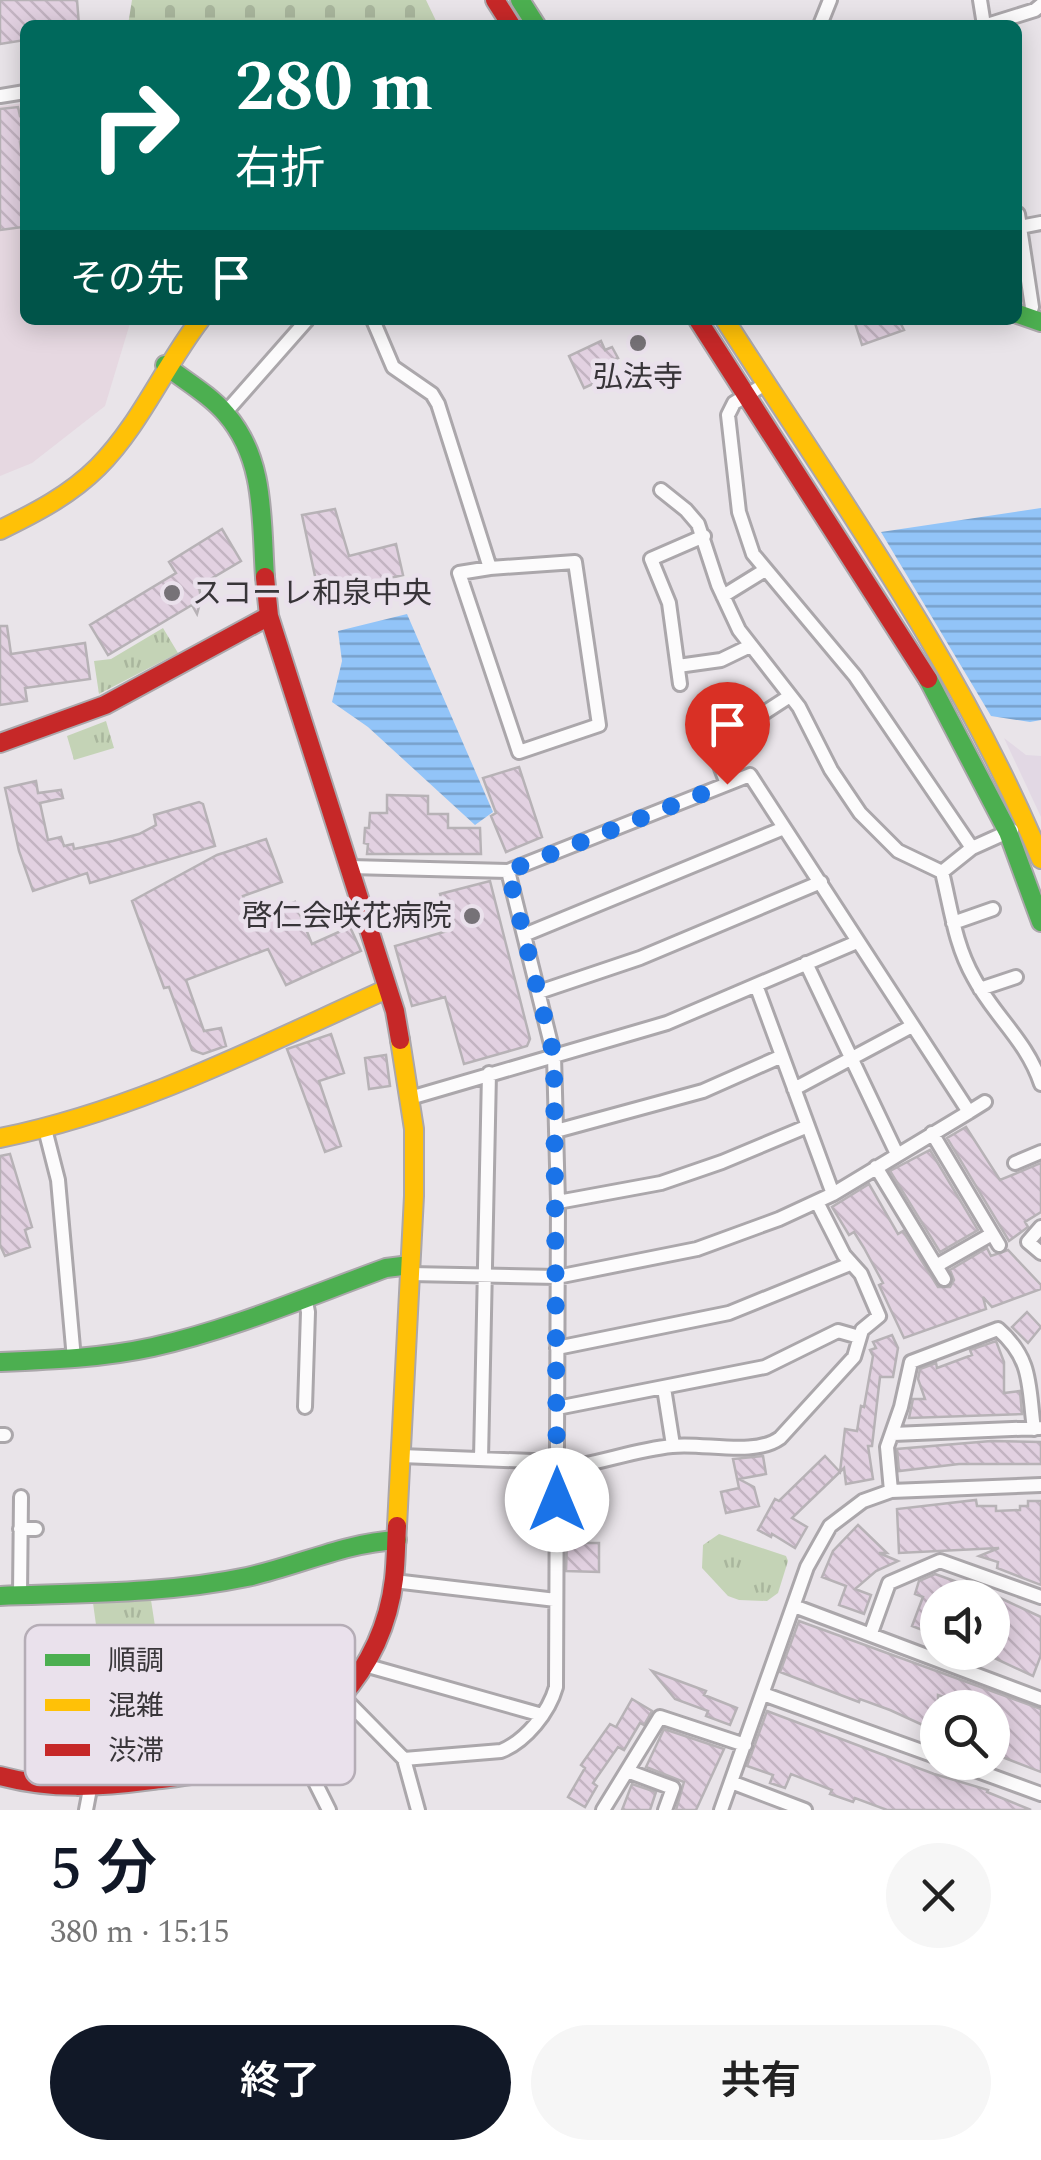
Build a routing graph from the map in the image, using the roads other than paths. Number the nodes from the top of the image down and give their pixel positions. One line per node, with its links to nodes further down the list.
1 (1041, 4): 2 (street)
2 (1003, 20)
3 (1022, 241): 4 (street)
4 (1029, 318)
5 (196, 325): 10 (street)
6 (302, 325): 13 (street)
7 (376, 325): 17 (street)
8 (701, 325): 12 (street)
9 (728, 325): 11 (street)
10 (166, 365): 13 (street); 15 (street)
11 (767, 383): 12 (street); 27 (street)
12 (747, 395): 18 (street); 29 (street)
13 (225, 413): 20 (street)
14 (662, 490): 16 (street)
15 (0, 530)
16 (704, 536): 19 (street); 22 (street)
17 (490, 568): 17 (street)
18 (764, 570): 19 (street); 30 (street)
19 (723, 596): 21 (street)
20 (269, 616): 25 (street); 32 (street)
21 (750, 646): 22 (street); 24 (street)
22 (678, 666): 23 (street)
23 (680, 684)
24 (790, 696): 26 (street); 34 (street)
25 (0, 743)
26 (727, 784): 28 (street); 33 (street)
27 (1026, 824): 29 (street); 31 (street)
28 (784, 828): 35 (street); 39 (street)
29 (1008, 832): 30 (street); 37 (street)
30 (972, 848): 34 (street)
31 (1041, 859)
32 (350, 866): 33 (street); 44 (street)
33 (508, 871): 39 (street)
34 (942, 872): 38 (street)
35 (821, 882): 40 (street); 46 (street)
36 (993, 909): 38 (street)
37 (1041, 922)
38 (954, 924): 45 (street)
39 (524, 935): 46 (street)
40 (857, 942): 41 (street); 47 (street)
41 (806, 963): 43 (street); 50 (street)
42 (1016, 977): 45 (street)
43 (756, 985): 48 (street); 49 (street)
44 (387, 989): 54 (street); 58 (street)
45 (980, 989): 52 (street)
46 (538, 992): 48 (street)
47 (912, 1026): 50 (street); 56 (street)
48 (554, 1056): 51 (street); 59 (street)
49 (782, 1056): 53 (street); 59 (street)
50 (851, 1058): 53 (street); 63 (street)
51 (489, 1073): 54 (street); 74 (street)
52 (1041, 1084)
53 (794, 1089): 57 (street)
54 (410, 1098): 73 (street)
55 (985, 1102): 56 (street)
56 (969, 1112): 60 (street)
57 (808, 1126): 66 (street); 67 (street)
58 (45, 1129): 61 (street); 80 (street)
59 (556, 1130): 67 (street)
60 (932, 1133): 63 (street); 72 (street)
61 (0, 1138)
62 (1041, 1152): 64 (street)
63 (897, 1154): 65 (street)
64 (1015, 1163)
65 (876, 1167): 66 (street); 72 (street)
66 (833, 1194): 68 (street)
67 (558, 1202): 75 (street)
68 (817, 1202): 71 (street); 75 (street)
69 (1041, 1227): 70 (street)
70 (1041, 1254)
71 (850, 1264): 78 (street); 79 (street)
72 (936, 1266): 76 (street)
73 (410, 1269): 74 (street); 77 (street); 88 (street)
74 (487, 1277): 75 (street); 89 (street)
75 (557, 1277): 79 (street)
76 (944, 1280)
77 (305, 1297): 80 (street); 83 (street)
78 (859, 1337): 82 (street); 87 (street)
79 (557, 1348): 84 (street)
80 (74, 1359): 81 (street)
81 (0, 1362)
82 (664, 1388): 84 (street); 87 (street)
83 (305, 1407)
84 (557, 1408): 90 (street)
85 (1037, 1428): 86 (street); 86 (street)
86 (892, 1434): 92 (street)
87 (673, 1446): 90 (street)
88 (401, 1456): 89 (street); 96 (street)
89 (481, 1459): 90 (street)
90 (557, 1465): 101 (street)
91 (1041, 1485): 92 (street)
92 (890, 1491): 102 (street)
93 (20, 1498): 94 (street)
94 (20, 1529): 95 (street); 98 (street)
95 (36, 1529)
96 (397, 1540): 97 (street); 98 (street)
97 (394, 1581): 101 (street); 104 (street)
98 (20, 1595): 99 (street)
99 (0, 1596)
100 (1041, 1597): 103 (street)
101 (556, 1600): 109 (street)
102 (794, 1606): 103 (street); 106 (street)
103 (871, 1633): 107 (street)
104 (368, 1666): 105 (street); 109 (street)
105 (355, 1683)
106 (764, 1694): 110 (street); 111 (street)
107 (1041, 1699)
108 (355, 1709): 112 (street)
109 (542, 1715): 112 (street)
110 (744, 1745): 113 (street); 116 (street)
111 (920, 1750)
112 (404, 1758): 125 (street)
113 (627, 1770): 126 (street); 127 (street)
114 (0, 1776): 117 (street)
115 (1002, 1780): 122 (street)
116 (731, 1782): 128 (street); 129 (street)
117 (25, 1783)
118 (32, 1785): 121 (street)
119 (116, 1785): 121 (street)
120 (316, 1785): 124 (street)
121 (90, 1789): 123 (street)
122 (1041, 1794)
123 (86, 1810)
124 (328, 1810)
125 (418, 1810)
126 (603, 1810)
127 (665, 1810)
128 (722, 1810)
129 (806, 1810)

